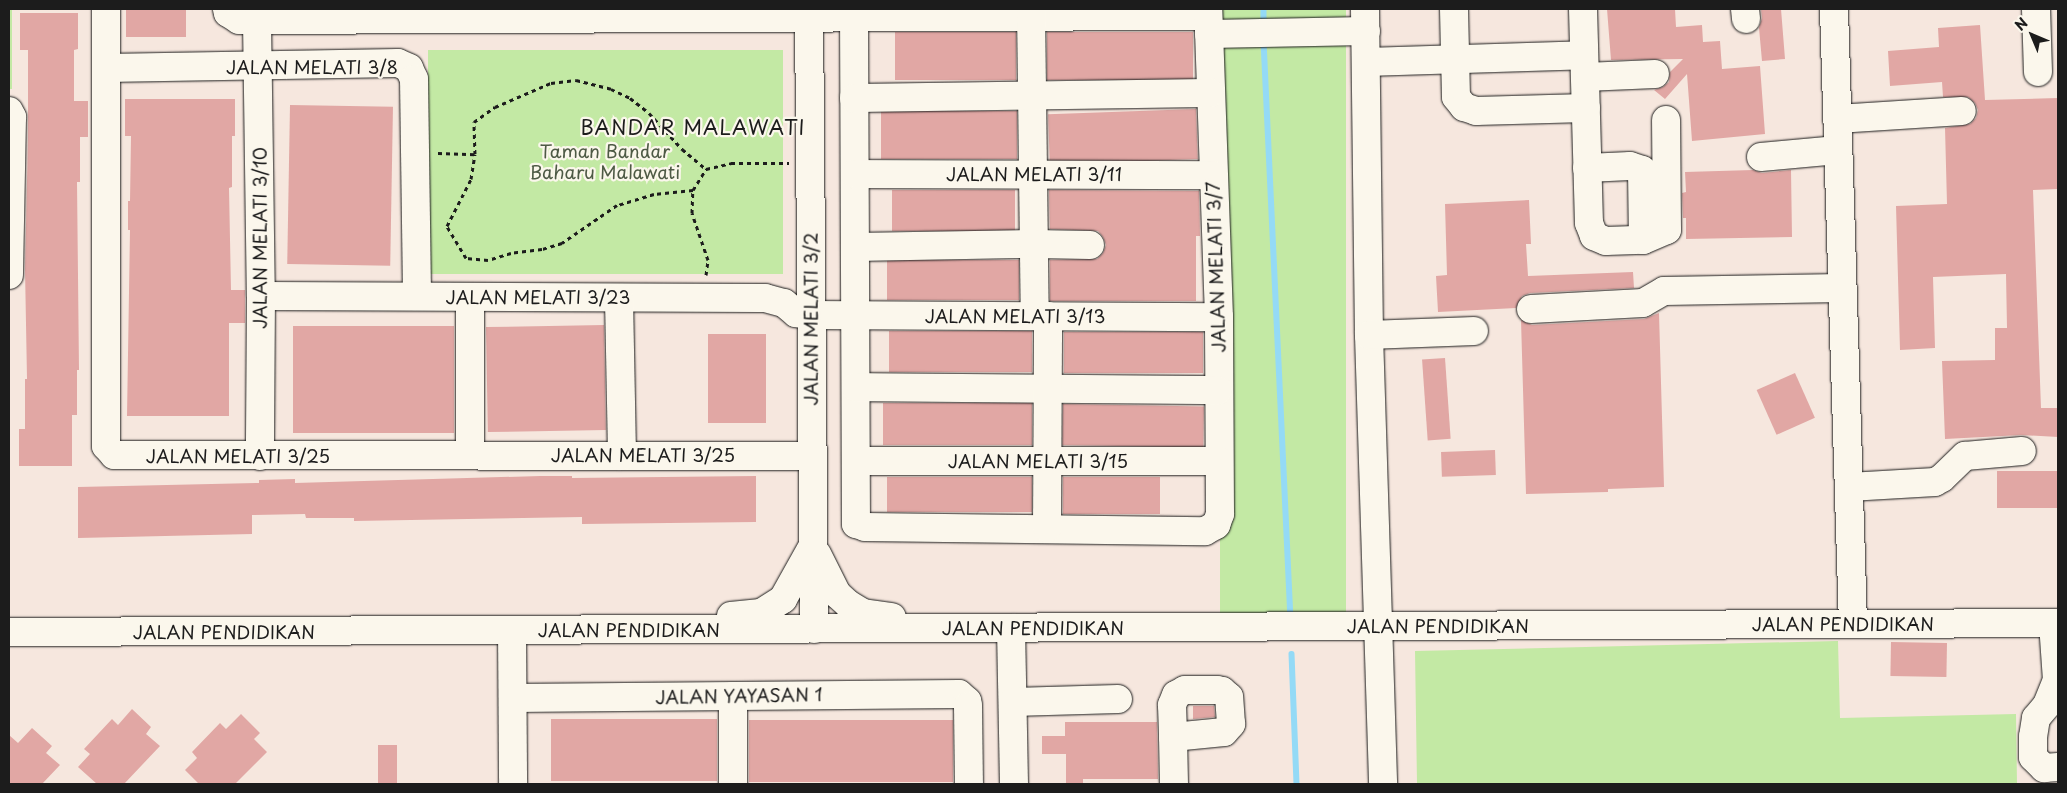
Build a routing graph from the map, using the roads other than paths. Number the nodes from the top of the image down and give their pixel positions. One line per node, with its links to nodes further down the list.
1 (106, 9): 19 (street, JALAN MELATI 3/25)
2 (227, 9): 12 (street)
3 (1454, 9): 4 (street); 15 (street)
4 (1461, 9)
5 (1583, 9): 18 (street)
6 (1834, 9): 28 (street)
7 (2036, 9): 20 (street)
8 (854, 12): 9 (street); 10 (street); 24 (street)
9 (1031, 12): 13 (street); 23 (street)
10 (809, 13): 11 (street); 47 (street, JALAN MELATI 3/2)
11 (472, 14): 12 (street)
12 (257, 20): 17 (street, JALAN MELATI 3/10)
13 (1211, 23): 14 (street); 22 (street, JALAN MELATI 3/7)
14 (1358, 24): 16 (street)
15 (1454, 60): 16 (street); 18 (street); 25 (street)
16 (1366, 62): 52 (street)
17 (259, 66): 19 (street, JALAN MELATI 3/8); 42 (street, JALAN MELATI 3/10); 43 (street, JALAN MELATI 3/8)
18 (1584, 66): 21 (street); 25 (street)
19 (106, 68): 58 (street, JALAN MELATI 3/25)
20 (2038, 72)
21 (1655, 74)
22 (1210, 93): 23 (street); 35 (street, JALAN MELATI 3/7)
23 (1032, 95): 24 (street); 34 (street)
24 (854, 98): 33 (street)
25 (1586, 108): 32 (street)
26 (9, 111): 40 (street)
27 (1962, 111): 28 (street)
28 (1837, 119): 30 (street)
29 (1666, 120): 36 (street)
30 (1838, 150): 31 (street); 41 (street)
31 (1761, 157)
32 (1587, 168): 36 (street); 36 (street)
33 (855, 174): 34 (street, JALAN MELATI 3/11); 39 (street)
34 (1033, 174): 35 (street, JALAN MELATI 3/11); 37 (street)
35 (1213, 175): 50 (street, JALAN MELATI 3/7)
36 (1643, 240)
37 (1034, 244): 38 (street); 39 (street); 49 (street)
38 (1090, 245)
39 (855, 247): 48 (street)
40 (9, 275)
41 (1842, 288): 46 (street); 64 (street)
42 (261, 296): 43 (street, JALAN MELATI 3/23); 58 (street, JALAN MELATI 3/10)
43 (417, 296): 44 (street, JALAN MELATI 3/23)
44 (470, 297): 45 (street, JALAN MELATI 3/23); 57 (street)
45 (619, 298): 47 (street, JALAN MELATI 3/23); 59 (street)
46 (1531, 310)
47 (811, 315): 48 (street, JALAN MELATI 3/13); 60 (street, JALAN MELATI 3/2)
48 (856, 316): 49 (street, JALAN MELATI 3/13); 53 (street)
49 (1041, 316): 50 (street, JALAN MELATI 3/13); 54 (street)
50 (1219, 317): 55 (street, JALAN MELATI 3/7)
51 (1474, 331): 52 (street)
52 (1369, 335): 69 (street)
53 (856, 388): 54 (street); 62 (street)
54 (1048, 388): 55 (street); 61 (street)
55 (1218, 390): 63 (street, JALAN MELATI 3/7)
56 (2022, 450): 64 (street)
57 (470, 455): 58 (street, JALAN MELATI 3/25); 59 (street, JALAN MELATI 3/25)
58 (260, 456)
59 (622, 456): 60 (street, JALAN MELATI 3/25)
60 (812, 456): 66 (street, JALAN MELATI 3/2)
61 (1048, 460): 62 (street, JALAN MELATI 3/15); 63 (street, JALAN MELATI 3/15); 65 (street)
62 (856, 461): 65 (street)
63 (1219, 461): 65 (street, JALAN MELATI 3/7)
64 (1849, 487): 68 (street)
65 (1048, 528)
66 (813, 545): 70 (street); 72 (street, JALAN MELATI 3/2); 74 (street)
67 (2056, 623): 68 (street, JALAN PENDIDIKAN); 81 (street)
68 (1853, 624): 69 (street, JALAN PENDIDIKAN)
69 (1379, 626): 71 (street, JALAN PENDIDIKAN); 87 (street)
70 (955, 628): 71 (street, JALAN PENDIDIKAN); 72 (street, JALAN PENDIDIKAN)
71 (1011, 628): 79 (street)
72 (814, 629): 74 (street, JALAN PENDIDIKAN)
73 (512, 630): 74 (street, JALAN PENDIDIKAN); 75 (street, JALAN PENDIDIKAN); 77 (street)
74 (655, 630)
75 (9, 632)
76 (733, 696): 77 (street, JALAN YAYASAN 1); 83 (street); 84 (street, JALAN YAYASAN 1)
77 (513, 698): 82 (street)
78 (1118, 699): 79 (street)
79 (1012, 702): 85 (street)
80 (1173, 737): 86 (street)
81 (2058, 768)
82 (513, 784)
83 (733, 784)
84 (969, 784)
85 (1014, 784)
86 (1174, 784)
87 (1383, 784)

